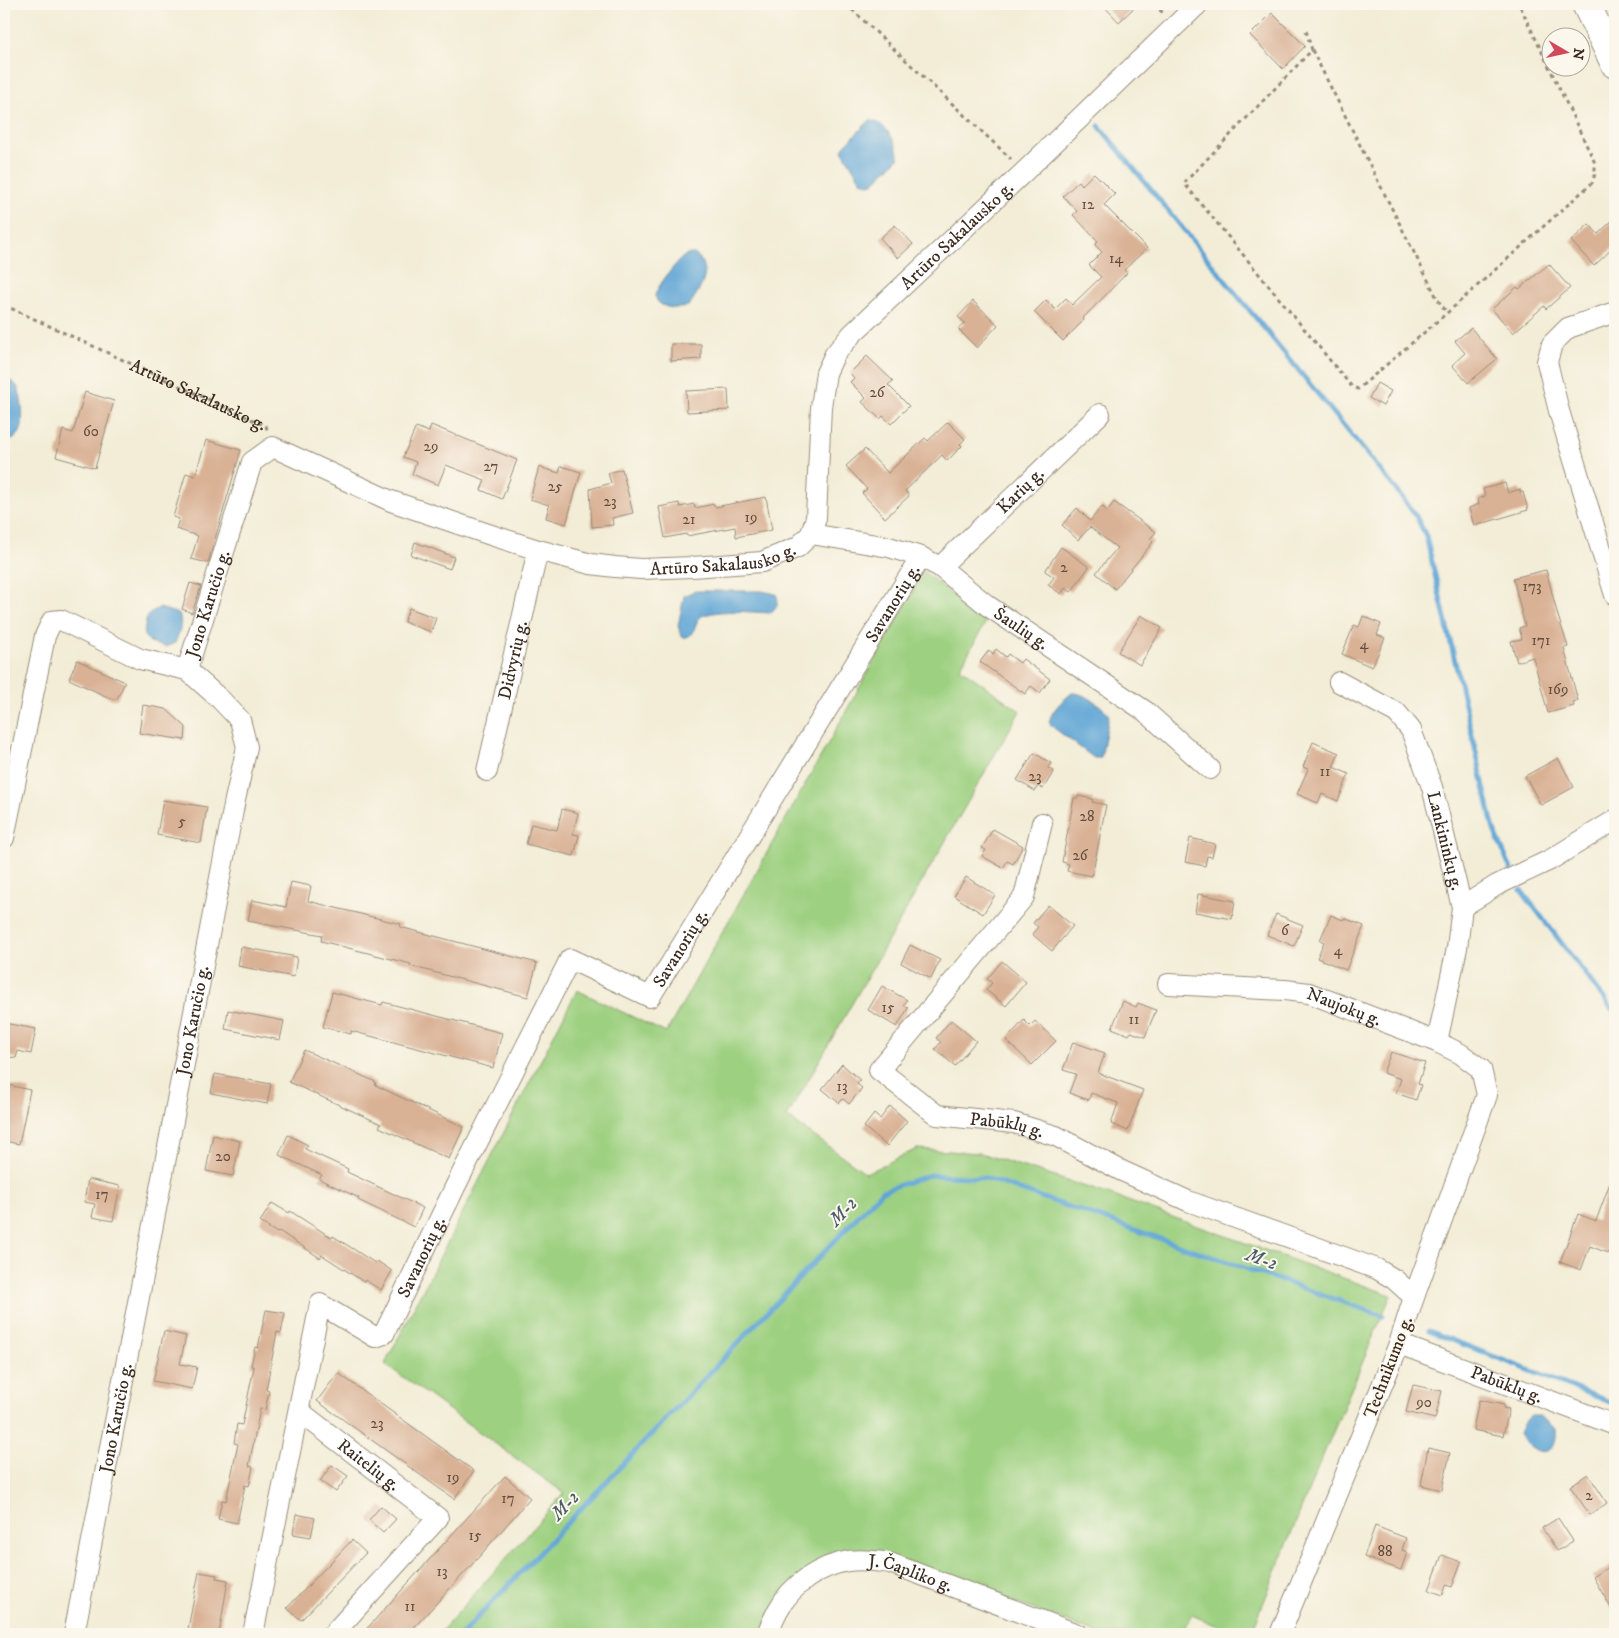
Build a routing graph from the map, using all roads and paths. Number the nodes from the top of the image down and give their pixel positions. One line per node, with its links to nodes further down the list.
1 (846, 4): 8 (path)
2 (1198, 4): 8 (street, Artūro Sakalausko g.)
3 (1519, 4): 11 (path)
4 (1586, 4): 7 (main road)
5 (1306, 31): 6 (path)
6 (1312, 50): 11 (path); 11 (path)
7 (1615, 64)
8 (1025, 171): 14 (street, Artūro Sakalausko g.)
9 (4, 305): 13 (path, Artūro Sakalausko g.)
10 (1615, 312): 18 (street)
11 (1447, 313)
12 (1100, 414): 17 (street, Karių g.)
13 (273, 447): 15 (street, Artūro Sakalausko g.); 19 (street, Jono Karučio g.)
14 (811, 534): 15 (street, Artūro Sakalausko g.); 16 (street, Šaulių g.)
15 (538, 550): 22 (street, Didvyrių g.)
16 (921, 557): 17 (street, Šaulių g.); 32 (street, Savanorių g.)
17 (940, 567): 21 (street, Šaulių g.)
18 (1615, 595)
19 (187, 670): 25 (street); 34 (street, Jono Karučio g.)
20 (1339, 682): 26 (street, Lankininkų g.)
21 (1210, 769)
22 (487, 771)
23 (1615, 820): 26 (street)
24 (1042, 823): 30 (street, Pabūklų g.)
25 (4, 838)
26 (1462, 907): 28 (street, Lankininkų g.)
27 (1168, 984): 28 (street, Naujokų g.)
28 (1437, 1042): 29 (street, Naujokų g.)
29 (1487, 1095): 30 (street, Technikumo g.)
30 (1414, 1297): 31 (street, Technikumo g.)
31 (1399, 1344): 33 (street, Pabūklų g.); 39 (street, Technikumo g.)
32 (299, 1411): 35 (street); 36 (street, Raitelių g.)
33 (1615, 1425)
34 (74, 1634)
35 (253, 1634)
36 (333, 1634)
37 (767, 1634): 38 (street, J. Čapliko g.)
38 (1077, 1634)
39 (1280, 1634)

